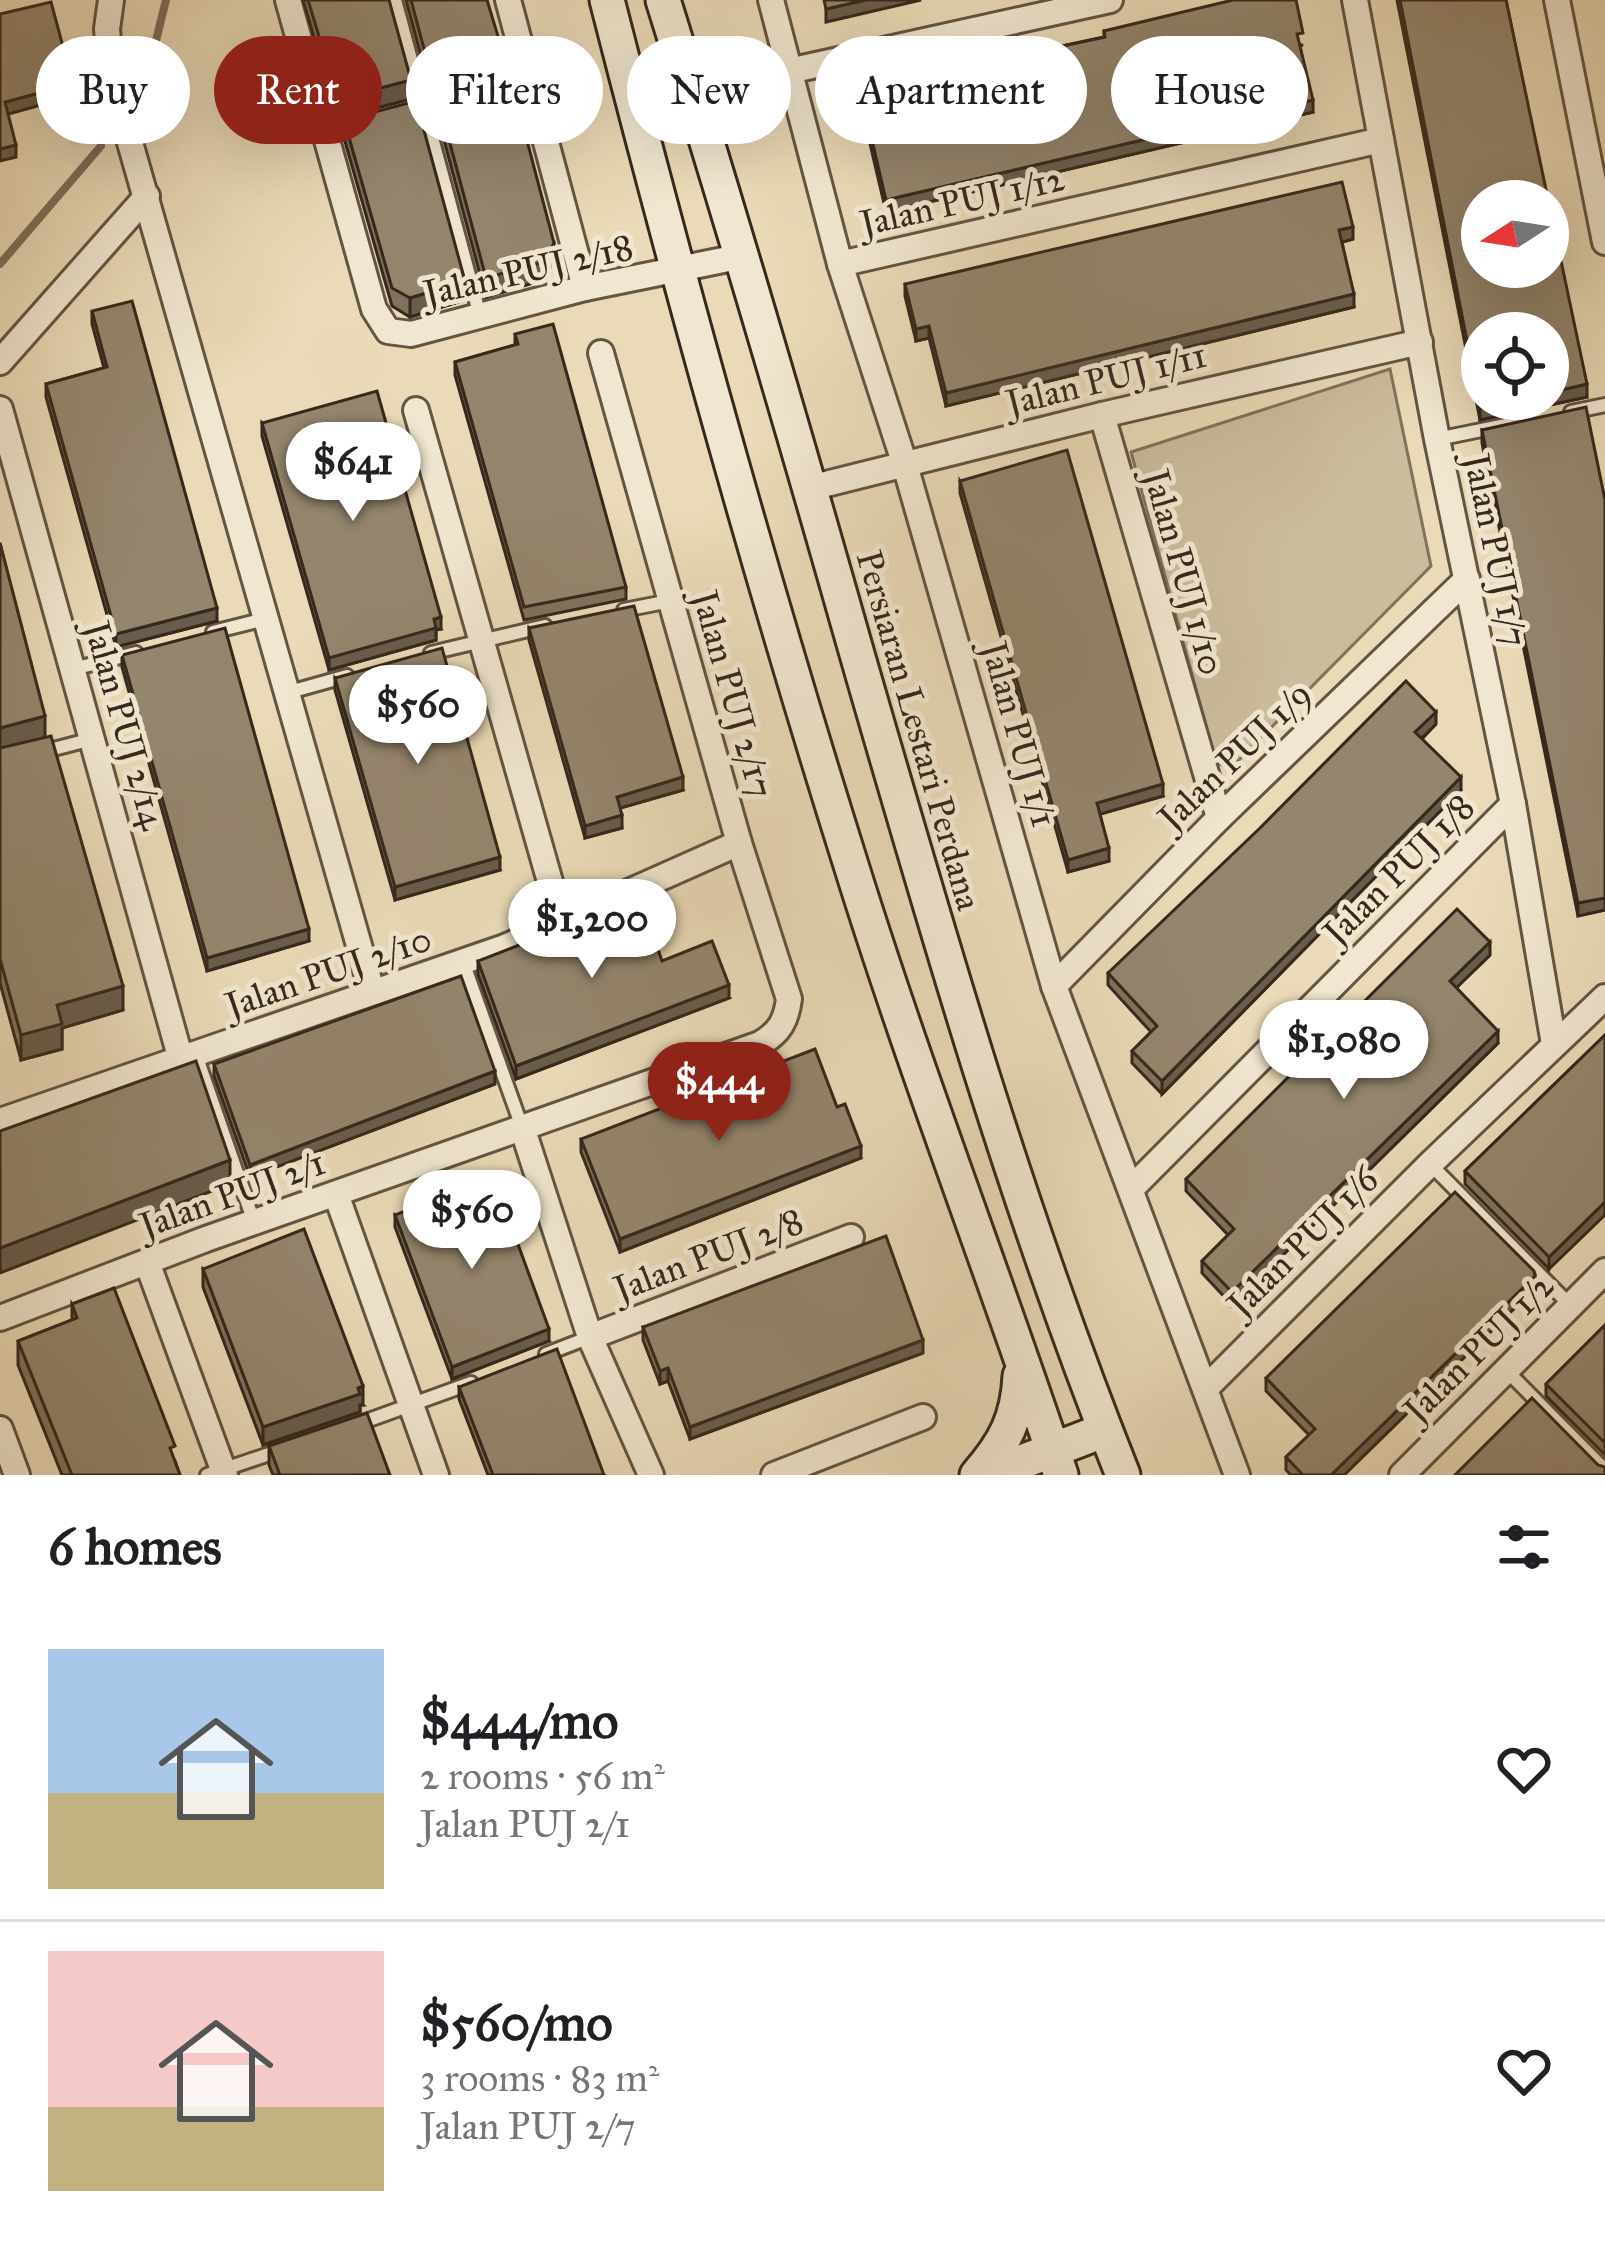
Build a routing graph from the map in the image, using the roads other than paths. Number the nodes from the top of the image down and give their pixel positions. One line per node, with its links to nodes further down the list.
1 (111, 0): 17 (street)
2 (288, 0): 23 (street, Jalan PUJ 2/18)
3 (395, 0): 12 (lane)
4 (508, 0): 22 (street)
5 (607, 0): 21 (main road)
6 (663, 0): 19 (main road, Persiaran Lestari Perdana)
7 (771, 0): 11 (street, Jalan PUJ 1/1)
8 (1110, 0): 13 (street)
9 (1355, 0): 15 (street, Jalan PUJ 1/7)
10 (1556, 0): 18 (street)
11 (780, 36)
12 (406, 40)
13 (791, 70)
14 (791, 82): 20 (street, Jalan PUJ 1/1)
15 (1381, 140): 20 (street, Jalan PUJ 1/12); 24 (street, Jalan PUJ 1/7)
16 (434, 144): 23 (lane)
17 (147, 196): 26 (street); 39 (street)
18 (1605, 242)
19 (743, 256): 21 (street, Jalan PUJ 2/18); 35 (main road, Persiaran Lestari Perdana)
20 (840, 264): 34 (street, Jalan PUJ 1/1)
21 (676, 273): 22 (street, Jalan PUJ 2/18); 73 (main road)
22 (585, 289): 23 (street, Jalan PUJ 2/18)
23 (480, 316)
24 (1420, 341): 31 (street, Jalan PUJ 1/11); 33 (street, Jalan PUJ 1/7)
25 (601, 353): 37 (street, Jalan PUJ 2/17)
26 (0, 362)
27 (1605, 405): 30 (lane)
28 (0, 409): 46 (street, Jalan PUJ 2/14)
29 (416, 410): 42 (street)
30 (1569, 413)
31 (1102, 415): 34 (street, Jalan PUJ 1/11); 51 (street, Jalan PUJ 1/10)
32 (1532, 420): 33 (lane)
33 (1437, 439): 36 (street, Jalan PUJ 1/7)
34 (905, 465): 35 (street, Jalan PUJ 1/11); 55 (street, Jalan PUJ 1/1)
35 (810, 488): 82 (main road, Persiaran Lestari Perdana)
36 (1467, 579): 50 (street, Jalan PUJ 1/7); 51 (street, Jalan PUJ 1/9)
37 (670, 601): 38 (lane); 52 (street, Jalan PUJ 2/17)
38 (607, 613)
39 (265, 619): 41 (lane); 47 (street)
40 (565, 622): 42 (lane)
41 (201, 636)
42 (481, 639): 44 (lane); 53 (street)
43 (158, 647): 46 (lane)
44 (416, 657)
45 (372, 669): 47 (lane)
46 (73, 670): 48 (street, Jalan PUJ 2/14)
47 (286, 693): 56 (street)
48 (92, 739): 49 (lane); 60 (street, Jalan PUJ 2/14)
49 (23, 757)
50 (1513, 804): 59 (street, Jalan PUJ 1/7); 64 (street, Jalan PUJ 1/8)
51 (1220, 818): 55 (street, Jalan PUJ 1/9)
52 (739, 843): 53 (street, Jalan PUJ 2/10); 58 (street, Jalan PUJ 2/17)
53 (562, 924): 54 (street, Jalan PUJ 2/10)
54 (463, 962): 56 (street, Jalan PUJ 2/10); 62 (lane)
55 (1054, 986): 64 (street, Jalan PUJ 1/1)
56 (372, 991): 60 (street, Jalan PUJ 2/10)
57 (1605, 997): 59 (street, Jalan PUJ 1/6)
58 (760, 1044): 62 (street, Jalan PUJ 2/1)
59 (1554, 1044): 63 (street, Jalan PUJ 1/6)
60 (189, 1058): 61 (street, Jalan PUJ 2/10); 66 (lane)
61 (0, 1121)
62 (523, 1130): 65 (street, Jalan PUJ 2/1); 72 (street)
63 (1430, 1164): 70 (lane); 77 (street, Jalan PUJ 1/6)
64 (1132, 1190): 77 (street, Jalan PUJ 1/1)
65 (336, 1194): 66 (street, Jalan PUJ 2/1); 78 (street)
66 (254, 1223): 68 (street, Jalan PUJ 2/1)
67 (851, 1237): 72 (street, Jalan PUJ 2/8)
68 (147, 1262): 71 (street, Jalan PUJ 2/1); 87 (street)
69 (1605, 1271): 70 (street, Jalan PUJ 1/2)
70 (1570, 1305): 75 (street, Jalan PUJ 1/2)
71 (0, 1318)
72 (590, 1337): 74 (lane); 85 (street)
73 (1020, 1358): 84 (main road); 91 (main road)
74 (523, 1363)
75 (1504, 1369): 86 (lane); 95 (street, Jalan PUJ 1/2)
76 (478, 1380): 78 (lane)
77 (1207, 1387): 94 (street, Jalan PUJ 1/1)
78 (412, 1406): 80 (lane); 89 (street)
79 (923, 1417): 90 (street)
80 (349, 1427)
81 (0, 1429): 88 (street)
82 (1105, 1430): 84 (main road); 93 (main road, Persiaran Lestari Perdana)
83 (307, 1441): 87 (lane)
84 (1057, 1463): 92 (main road)
85 (647, 1468)
86 (1605, 1470)
87 (219, 1473)
88 (16, 1475)
89 (436, 1475)
90 (774, 1475)
91 (977, 1475)
92 (988, 1475)
93 (1123, 1475)
94 (1237, 1475)
95 (1402, 1475)

